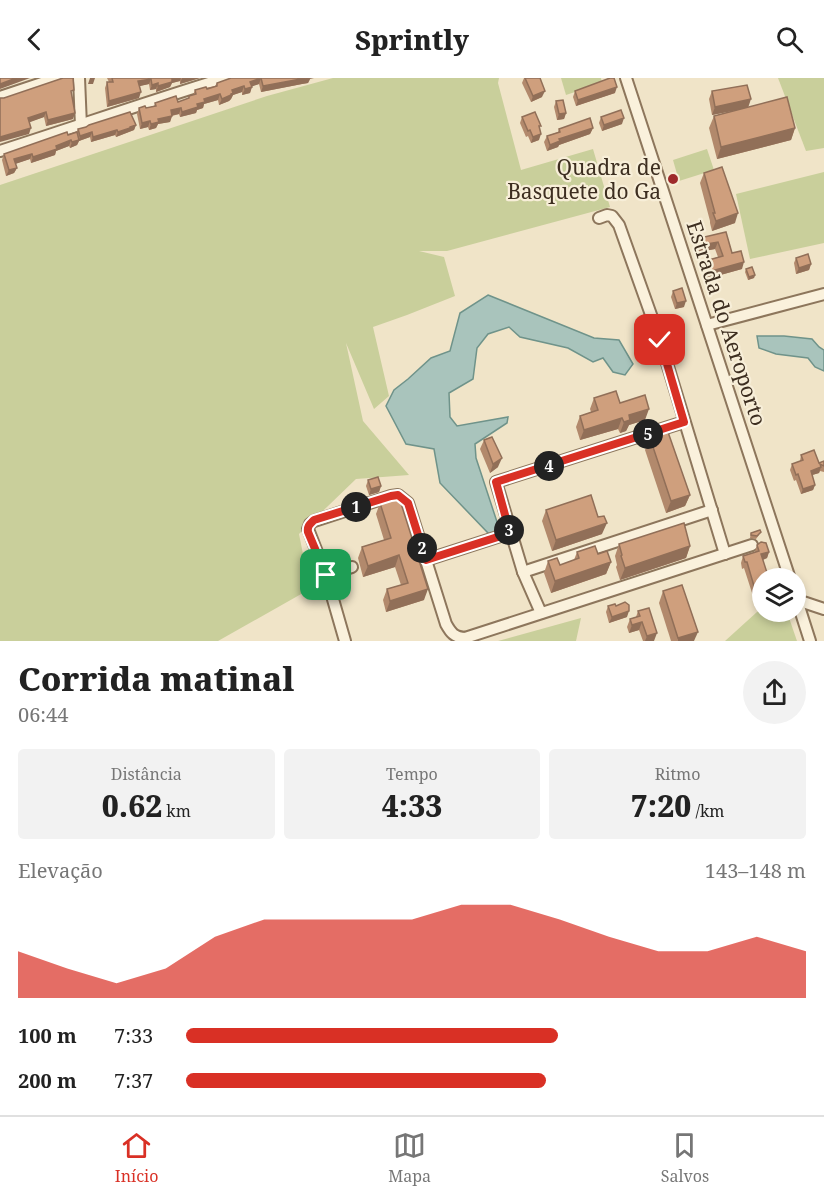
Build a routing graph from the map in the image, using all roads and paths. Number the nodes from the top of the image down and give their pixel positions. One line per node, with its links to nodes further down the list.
1 (57, 78): 5 (street)
2 (79, 78): 6 (street)
3 (225, 78): 6 (street)
4 (626, 78): 10 (street, Estrada do Aeroporto)
5 (0, 97)
6 (81, 126): 7 (street)
7 (0, 150)
8 (599, 218): 11 (street)
9 (824, 294): 10 (street)
10 (707, 325): 18 (street, Estrada do Aeroporto)
11 (684, 422): 12 (street); 13 (street)
12 (712, 510): 15 (street); 19 (street)
13 (510, 533): 16 (street); 19 (street)
14 (752, 545): 15 (street)
15 (725, 554): 23 (street)
16 (426, 560): 20 (street); 25 (street)
17 (352, 567): 20 (street)
18 (785, 568)
19 (523, 572): 23 (street)
20 (326, 575): 26 (street)
21 (806, 601): 22 (street)
22 (824, 609)
23 (541, 613): 25 (street)
24 (804, 622): 27 (street)
25 (455, 639)
26 (345, 641)
27 (810, 641)

